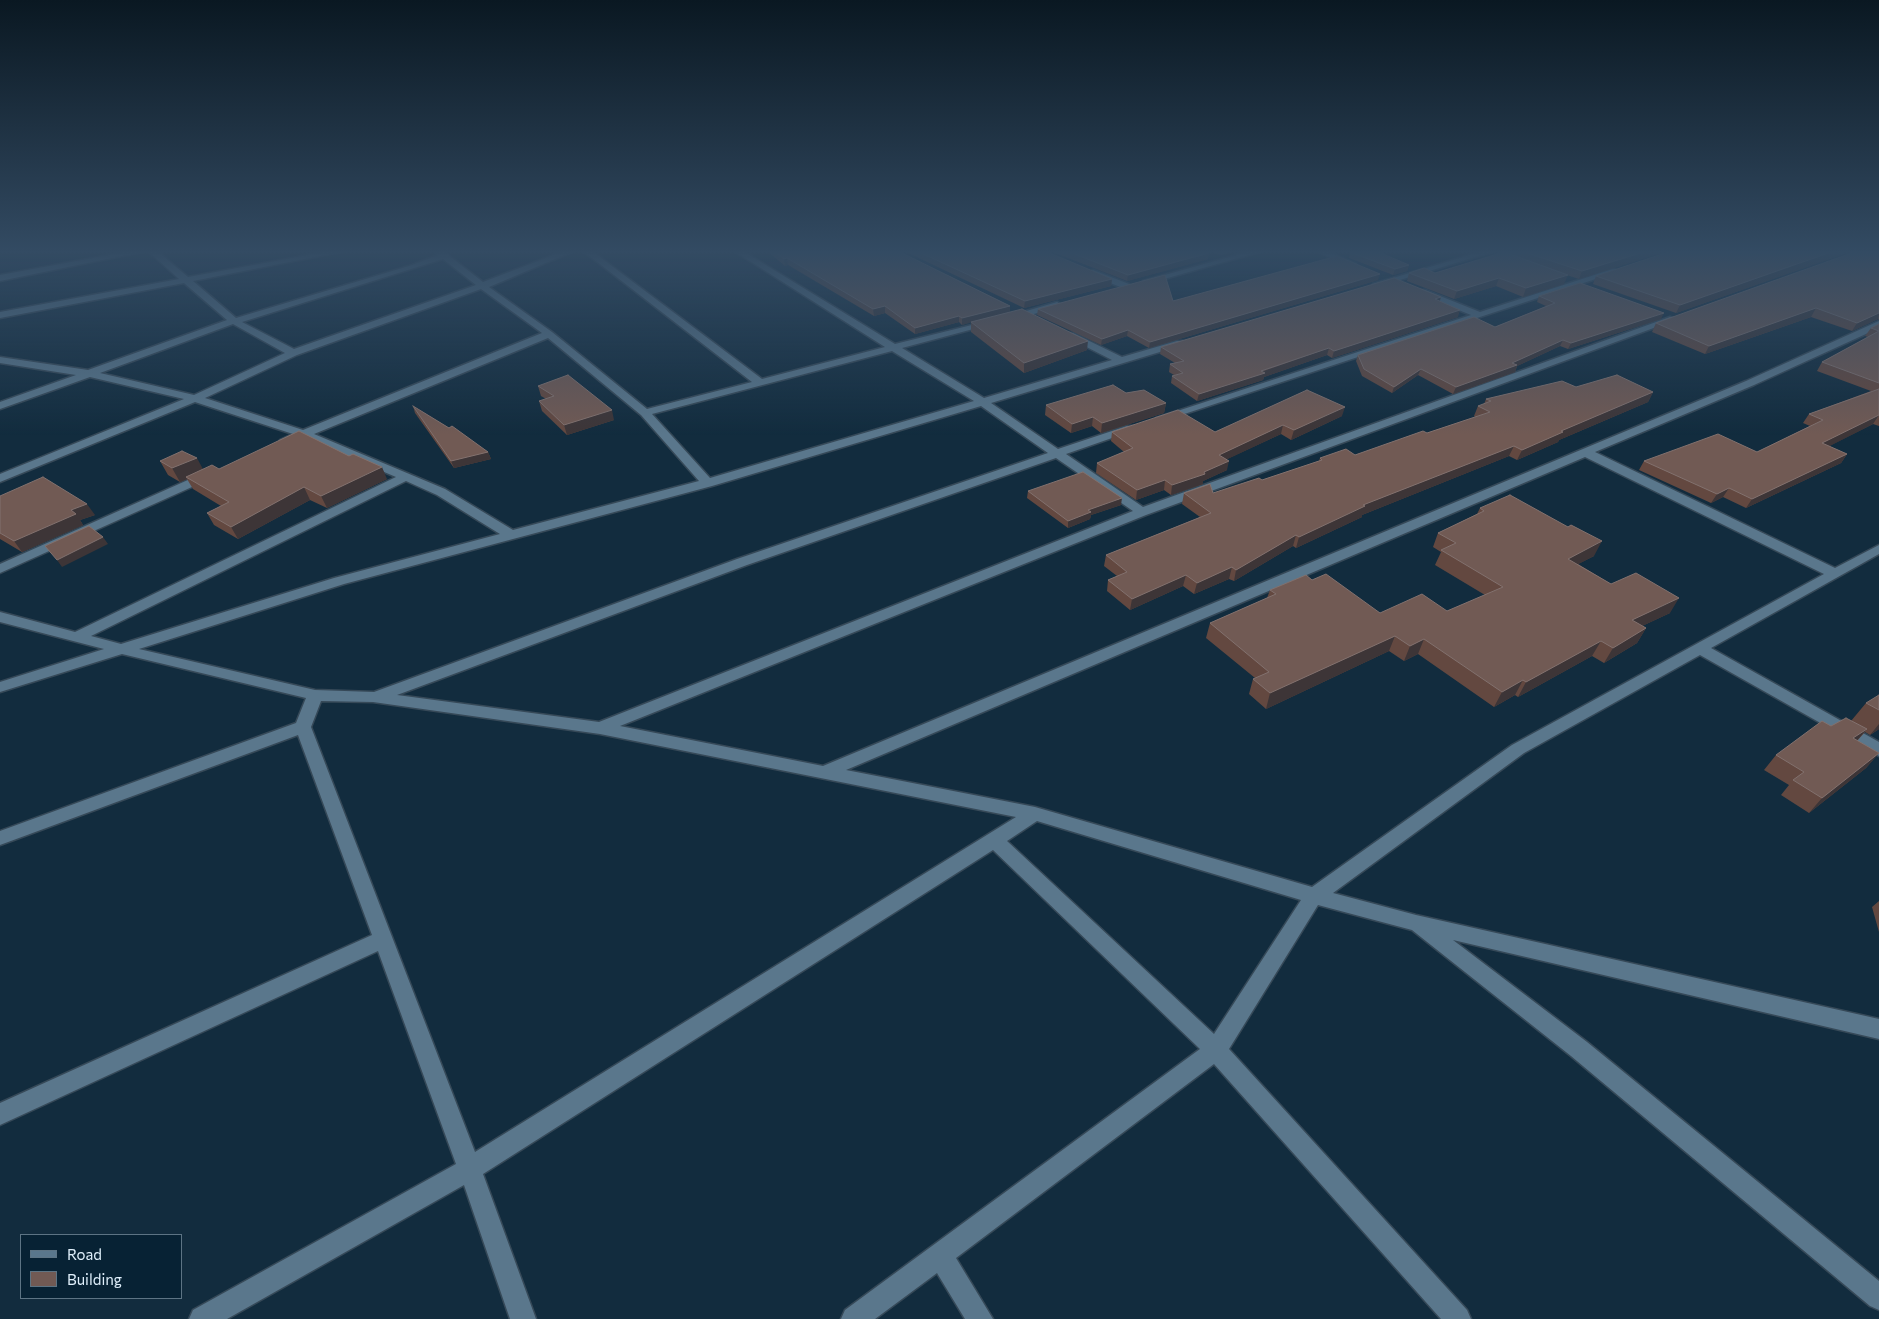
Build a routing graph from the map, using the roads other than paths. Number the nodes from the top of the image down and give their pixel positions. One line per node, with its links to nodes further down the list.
1 (225, 313): 12 (street)
2 (262, 313): 12 (street)
3 (407, 313): 19 (street)
4 (519, 313): 16 (street)
5 (668, 313): 23 (street)
6 (838, 313): 18 (street)
7 (1025, 313): 13 (street); 18 (street)
8 (1473, 313): 11 (street)
9 (1486, 313): 11 (street)
10 (1659, 313): 36 (street)
11 (1479, 315): 31 (street)
12 (234, 321): 19 (street); 22 (street)
13 (1043, 322)
14 (1879, 324): 30 (street)
15 (1060, 330): 21 (street)
16 (549, 334): 27 (street); 28 (street)
17 (1189, 340): 21 (street)
18 (893, 346): 23 (street); 25 (street)
19 (293, 353): 24 (street)
20 (0, 360): 22 (street)
21 (1122, 361): 25 (street)
22 (91, 374): 24 (street); 26 (street)
23 (760, 383): 27 (street)
24 (195, 398): 28 (street); 34 (street)
25 (982, 402): 31 (street); 35 (street)
26 (0, 406)
27 (645, 413): 35 (street)
28 (302, 434): 29 (street); 33 (street)
29 (275, 446)
30 (1585, 452): 40 (street); 51 (street)
31 (1057, 453): 36 (street); 47 (street)
32 (222, 470): 39 (street)
33 (406, 477): 37 (street); 42 (street)
34 (0, 478)
35 (708, 483): 37 (street)
36 (1142, 512): 49 (street)
37 (513, 536): 44 (street)
38 (1879, 549): 40 (street)
39 (0, 569)
40 (1834, 574): 43 (street)
41 (0, 617): 42 (street)
42 (77, 637): 44 (street)
43 (1699, 648): 50 (street); 55 (street)
44 (121, 649): 45 (street); 46 (street)
45 (0, 687)
46 (315, 695): 47 (street); 48 (street)
47 (374, 697): 49 (street)
48 (302, 727): 53 (street); 57 (street)
49 (600, 728): 51 (street)
50 (1879, 750)
51 (823, 773): 52 (street)
52 (1035, 814): 54 (street); 55 (street)
53 (0, 838)
54 (994, 840): 59 (street); 61 (street)
55 (1314, 896): 56 (street); 59 (street)
56 (1416, 923): 58 (street); 63 (street)
57 (383, 939): 60 (street); 61 (street)
58 (1879, 1029)
59 (1216, 1050): 62 (street); 68 (street)
60 (0, 1114)
61 (470, 1169): 64 (street); 65 (street)
62 (940, 1255): 66 (street); 67 (street)
63 (1879, 1297)
64 (202, 1319)
65 (523, 1319)
66 (854, 1319)
67 (980, 1319)
68 (1458, 1319)

